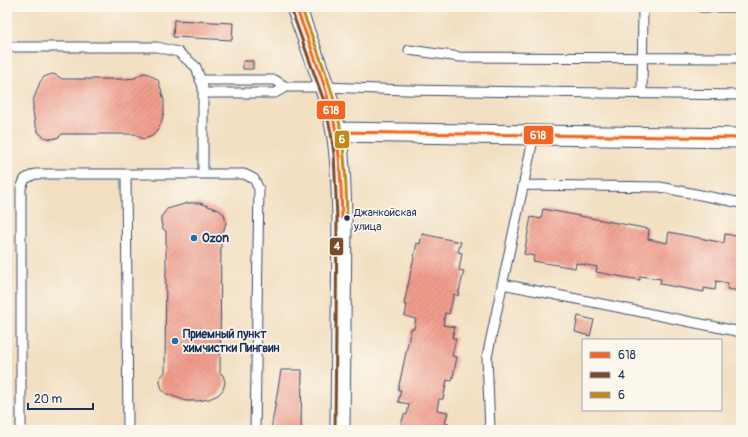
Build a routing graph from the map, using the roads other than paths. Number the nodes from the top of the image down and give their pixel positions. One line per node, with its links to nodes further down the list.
1 (296, 7): 9 (street)
2 (643, 7): 5 (lane)
3 (7, 47): 7 (lane)
4 (409, 50): 5 (lane)
5 (642, 57): 6 (lane); 11 (lane)
6 (741, 58)
7 (200, 80): 8 (lane); 10 (lane)
8 (286, 86): 9 (lane); 10 (lane)
9 (324, 86): 11 (lane); 13 (street)
10 (203, 93): 17 (lane)
11 (642, 94): 12 (lane)
12 (741, 95)
13 (336, 132): 14 (street); 25 (street)
14 (534, 135): 15 (street); 18 (lane)
15 (741, 138)
16 (126, 174): 17 (lane); 22 (lane); 23 (lane)
17 (203, 174): 24 (lane)
18 (523, 184): 19 (lane); 20 (lane)
19 (741, 203)
20 (502, 284): 21 (lane); 26 (lane)
21 (741, 332)
22 (21, 430)
23 (128, 430)
24 (255, 430)
25 (340, 430)
26 (490, 430)

